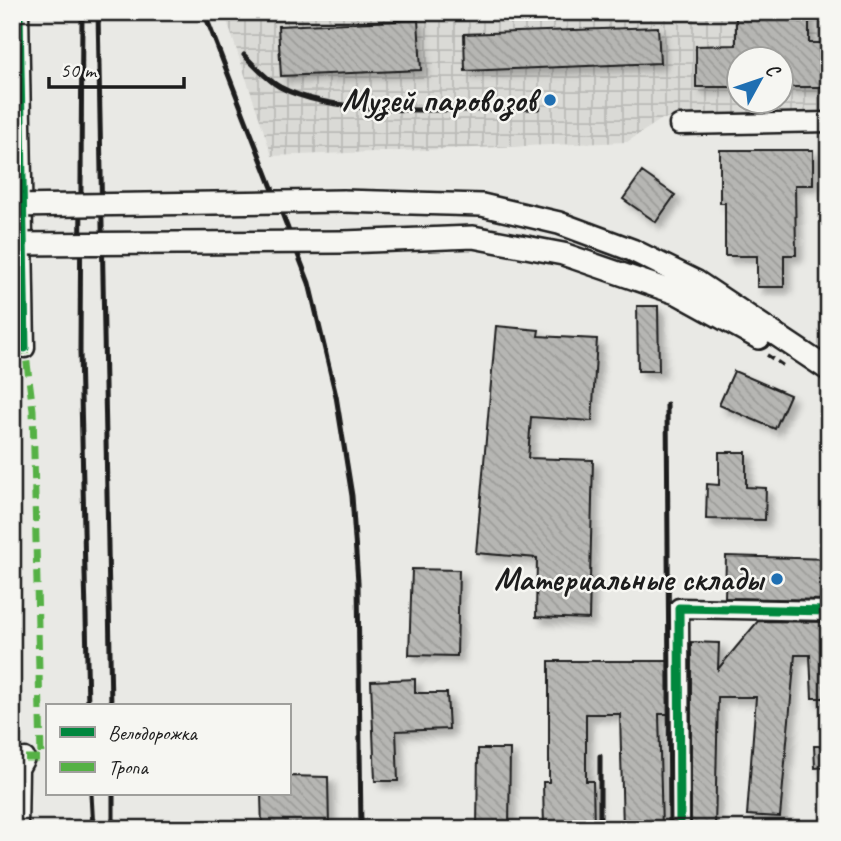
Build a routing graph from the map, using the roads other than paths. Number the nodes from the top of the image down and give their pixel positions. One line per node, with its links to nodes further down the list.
1 (19, 12): 2 (street)
2 (16, 48): 7 (street)
3 (829, 122): 4 (street)
4 (679, 125)
5 (12, 206): 8 (main road, bridge)
6 (12, 244): 9 (main road, bridge)
7 (25, 348)
8 (829, 369)
9 (829, 376)
10 (829, 611): 13 (street)
11 (19, 763): 12 (street)
12 (18, 829)
13 (680, 829)

